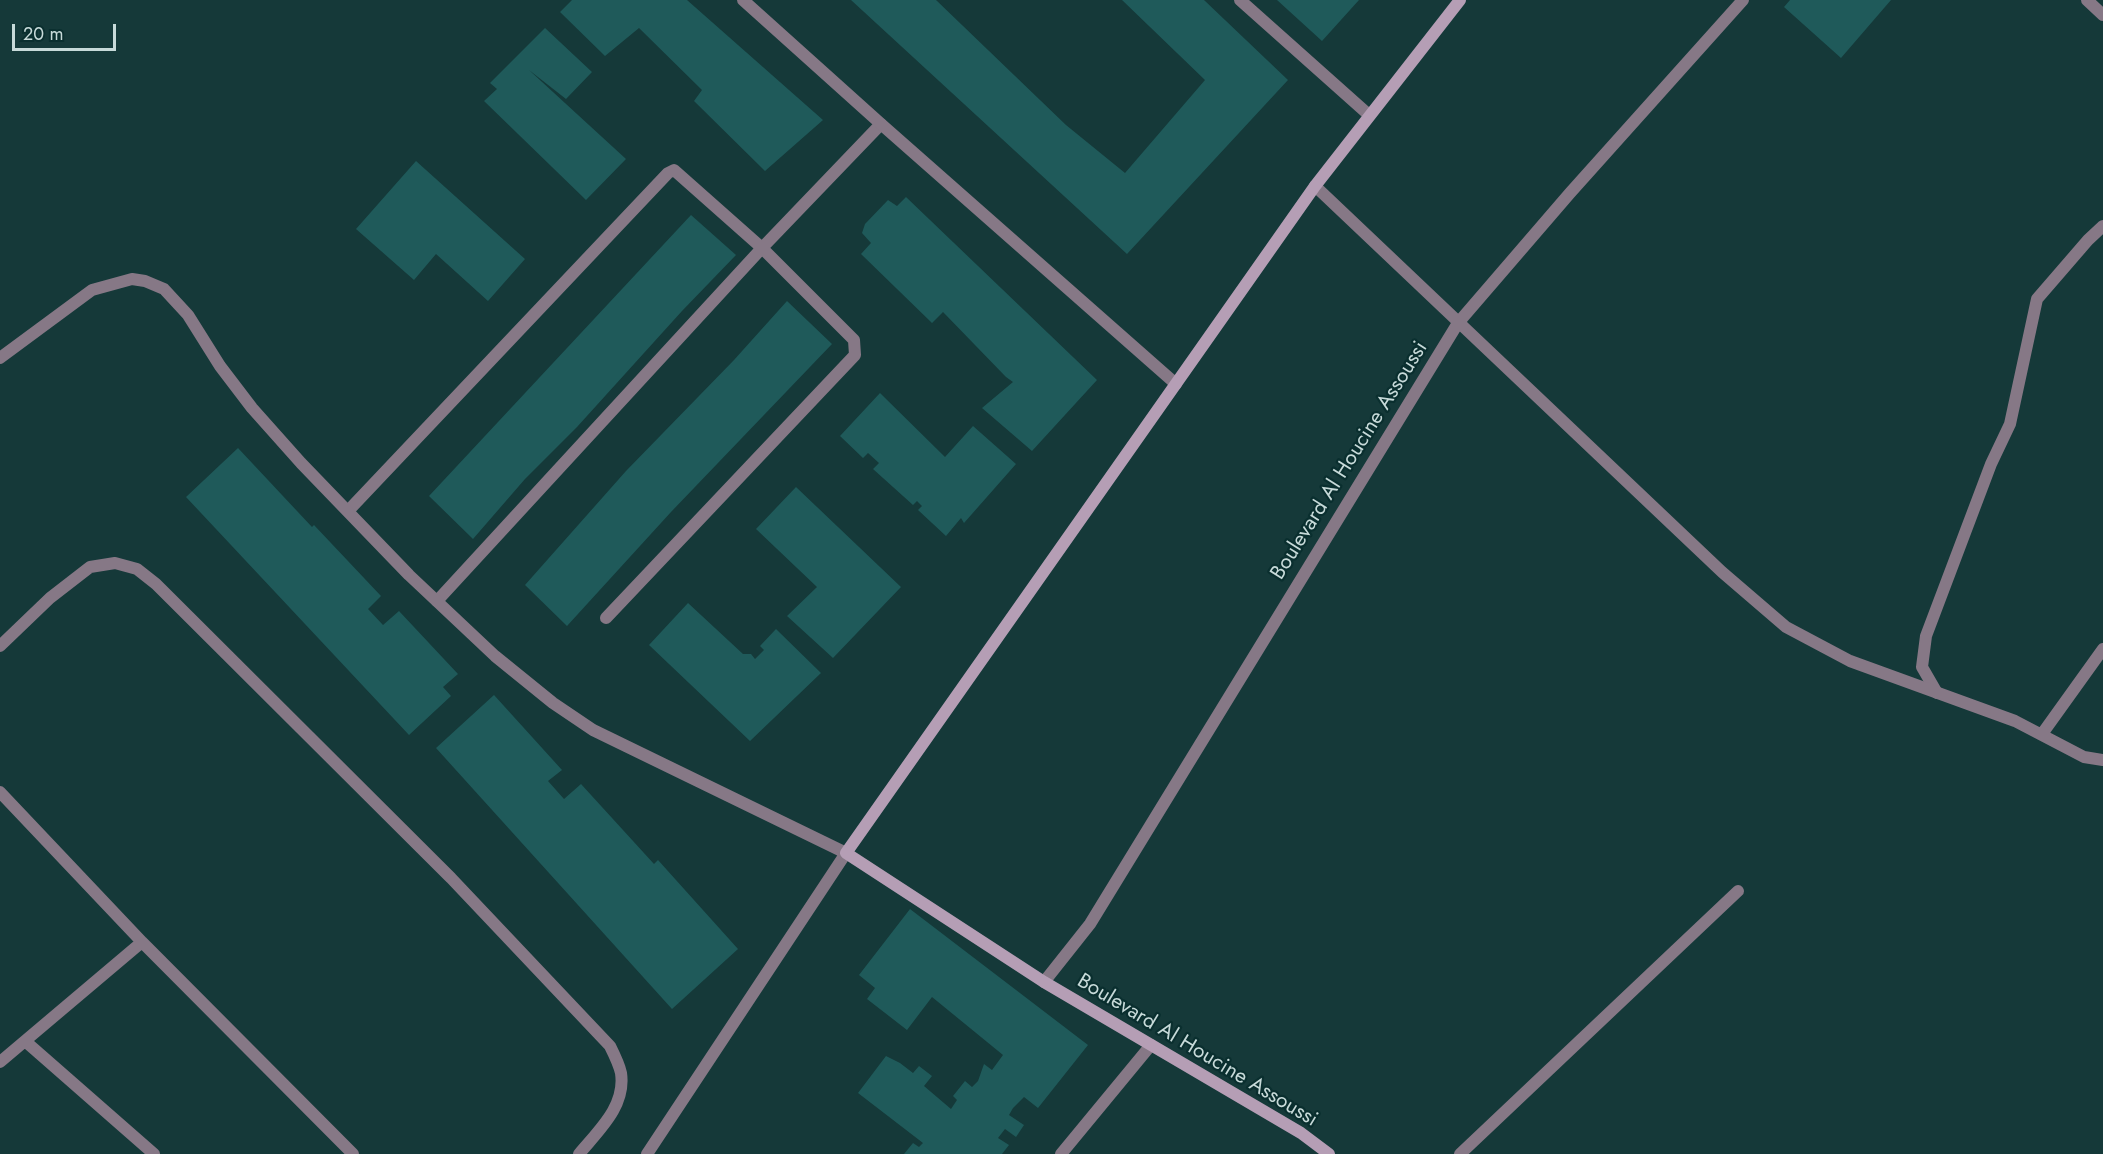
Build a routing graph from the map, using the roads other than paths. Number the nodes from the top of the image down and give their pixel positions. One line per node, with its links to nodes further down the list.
1 (1240, 0): 7 (street)
2 (1460, 0): 7 (street)
3 (1743, 0): 12 (street, Boulevard Al Houcine Assoussi)
4 (2087, 0): 6 (street)
5 (752, 3): 8 (street)
6 (2103, 15)
7 (1369, 115): 9 (street)
8 (881, 124): 11 (street); 14 (street)
9 (1315, 186): 12 (street); 14 (street)
10 (2103, 226): 20 (street)
11 (762, 248): 15 (street); 16 (street); 17 (street)
12 (1458, 323): 20 (street); 27 (street, Boulevard Al Houcine Assoussi)
13 (0, 358): 15 (street)
14 (1176, 384): 24 (street)
15 (348, 511): 16 (street)
16 (437, 601): 24 (street)
17 (606, 618)
18 (0, 646): 33 (street)
19 (2103, 649): 21 (street)
20 (1937, 693): 21 (street)
21 (2042, 734): 22 (street)
22 (2103, 760)
23 (0, 792): 26 (street)
24 (846, 853): 27 (street, Boulevard Al Houcine Assoussi); 34 (street)
25 (1738, 891): 37 (street)
26 (142, 942): 28 (street); 32 (street)
27 (1044, 982): 29 (street, Boulevard Al Houcine Assoussi)
28 (25, 1041): 30 (street); 31 (street)
29 (1151, 1045): 35 (street); 36 (street, Boulevard Al Houcine Assoussi)
30 (0, 1062)
31 (154, 1154)
32 (353, 1154)
33 (579, 1154)
34 (647, 1154)
35 (1061, 1154)
36 (1329, 1154)
37 (1460, 1154)

